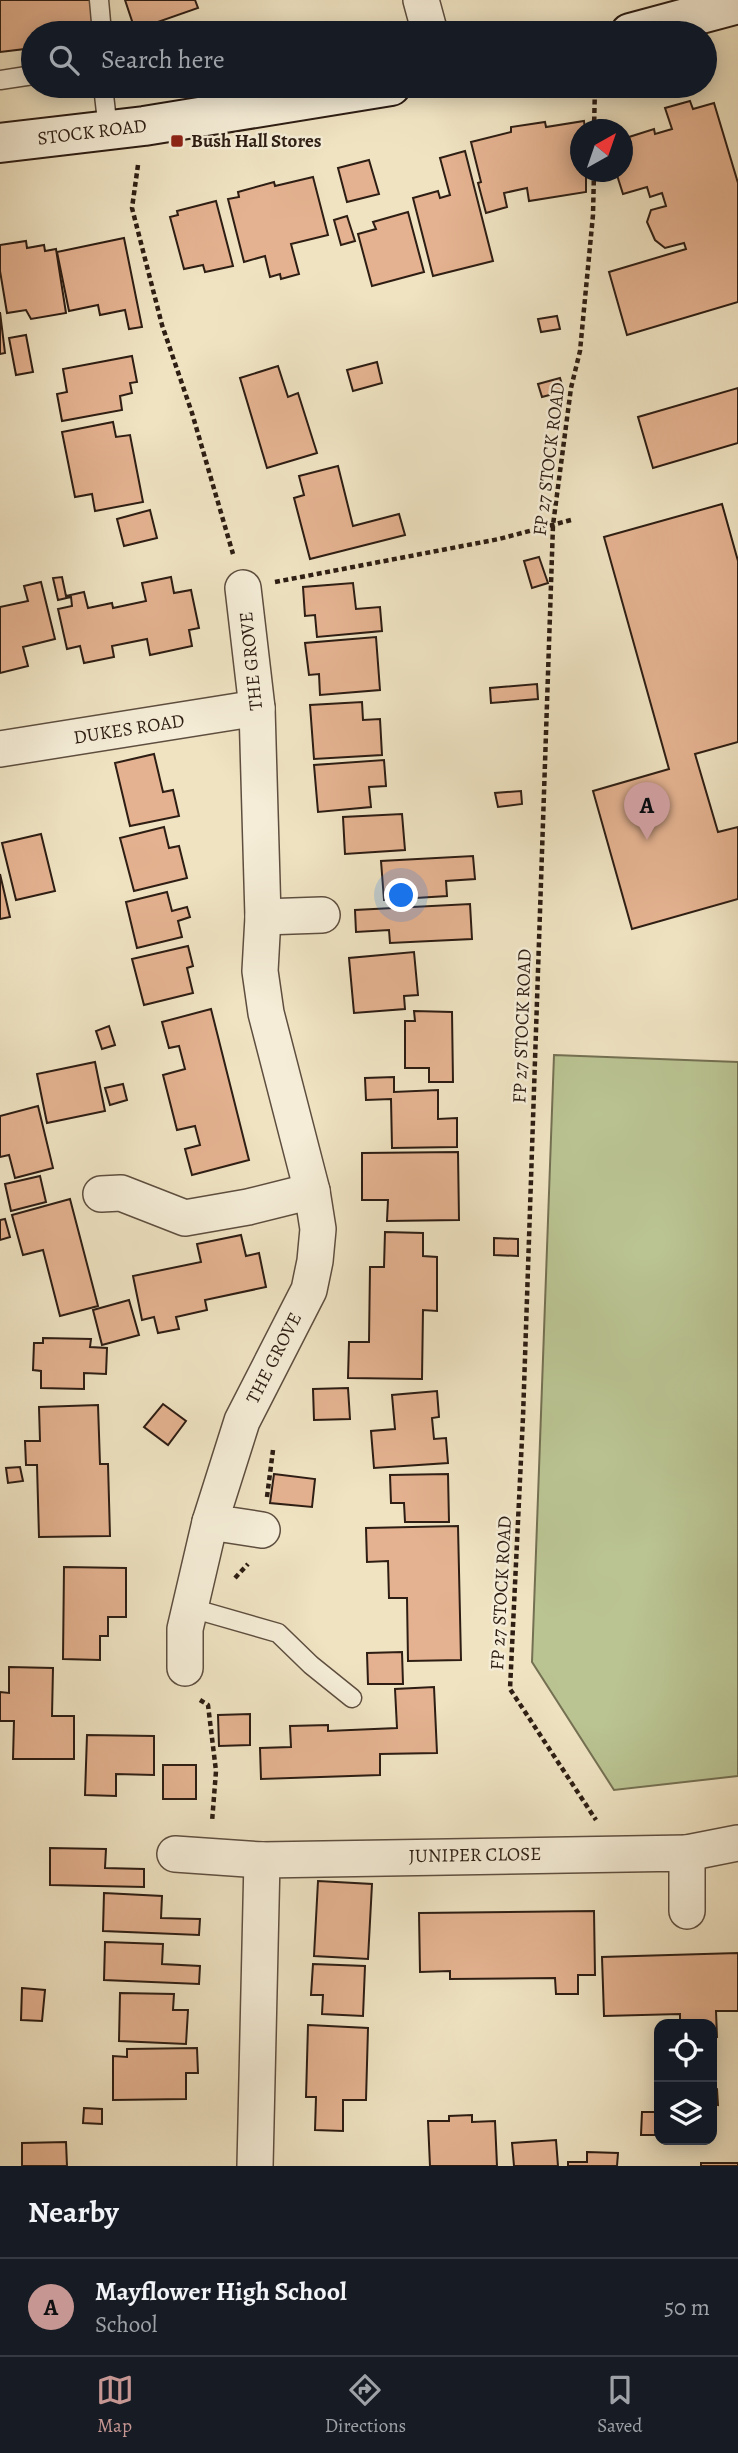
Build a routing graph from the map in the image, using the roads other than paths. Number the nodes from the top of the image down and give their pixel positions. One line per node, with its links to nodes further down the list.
1 (99, 0): 4 (lane)
2 (421, 0): 5 (street)
3 (738, 4): 6 (main road)
4 (101, 21)
5 (427, 21)
6 (675, 21)
7 (21, 77): 8 (lane)
8 (0, 80)
9 (110, 98): 11 (lane)
10 (315, 98): 11 (main road, STOCK ROAD)
11 (126, 128): 12 (main road, STOCK ROAD)
12 (0, 143)
13 (243, 588): 14 (street, THE GROVE)
14 (257, 708): 15 (street, DUKES ROAD); 17 (street, THE GROVE)
15 (0, 749)
16 (322, 915): 17 (street)
17 (263, 917): 18 (street, THE GROVE)
18 (312, 1191): 19 (street); 20 (street, THE GROVE)
19 (101, 1194)
20 (210, 1522): 21 (street); 22 (street, THE GROVE)
21 (262, 1530)
22 (191, 1608): 23 (street, THE GROVE); 24 (lane)
23 (185, 1668)
24 (352, 1698)
25 (738, 1843): 26 (street, JUNIPER CLOSE)
26 (687, 1853): 28 (street, JUNIPER CLOSE); 29 (street)
27 (175, 1854): 28 (street, JUNIPER CLOSE)
28 (262, 1860): 30 (street)
29 (687, 1911)
30 (256, 2166)

